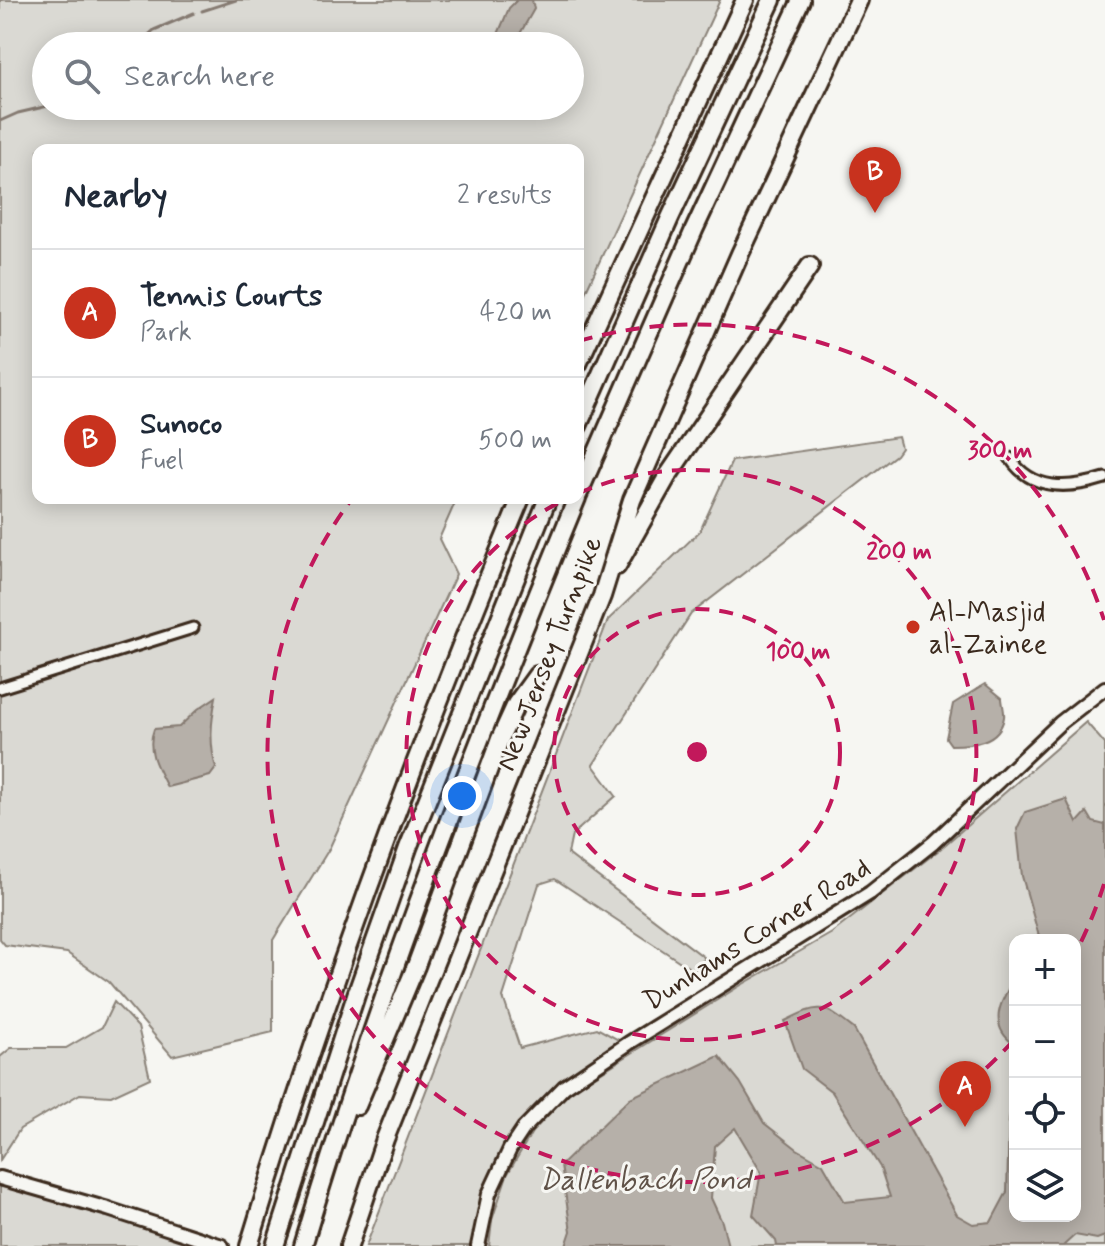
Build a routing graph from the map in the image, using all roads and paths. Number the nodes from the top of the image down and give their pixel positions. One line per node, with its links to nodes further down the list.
1 (745, 0): 6 (highway)
2 (772, 0): 7 (highway)
3 (801, 0): 10 (highway, New Jersey Turnpike)
4 (859, 0): 14 (highway, New Jersey Turnpike)
5 (810, 266): 14 (highway)
6 (584, 351)
7 (584, 412)
8 (1010, 458): 9 (street)
9 (1105, 478)
10 (584, 483)
11 (519, 504): 22 (highway)
12 (546, 504): 23 (highway, New Jersey Turnpike)
13 (575, 504): 20 (highway, New Jersey Turnpike)
14 (602, 596): 25 (highway, New Jersey Turnpike)
15 (193, 628): 17 (street)
16 (537, 675): 20 (highway)
17 (0, 688)
18 (1105, 688): 26 (street, Dunhams Corner Road)
19 (0, 1178): 21 (street)
20 (311, 1219): 24 (highway, New Jersey Turnpike)
21 (217, 1244)
22 (249, 1246)
23 (275, 1246)
24 (303, 1246)
25 (349, 1246)
26 (478, 1246)

